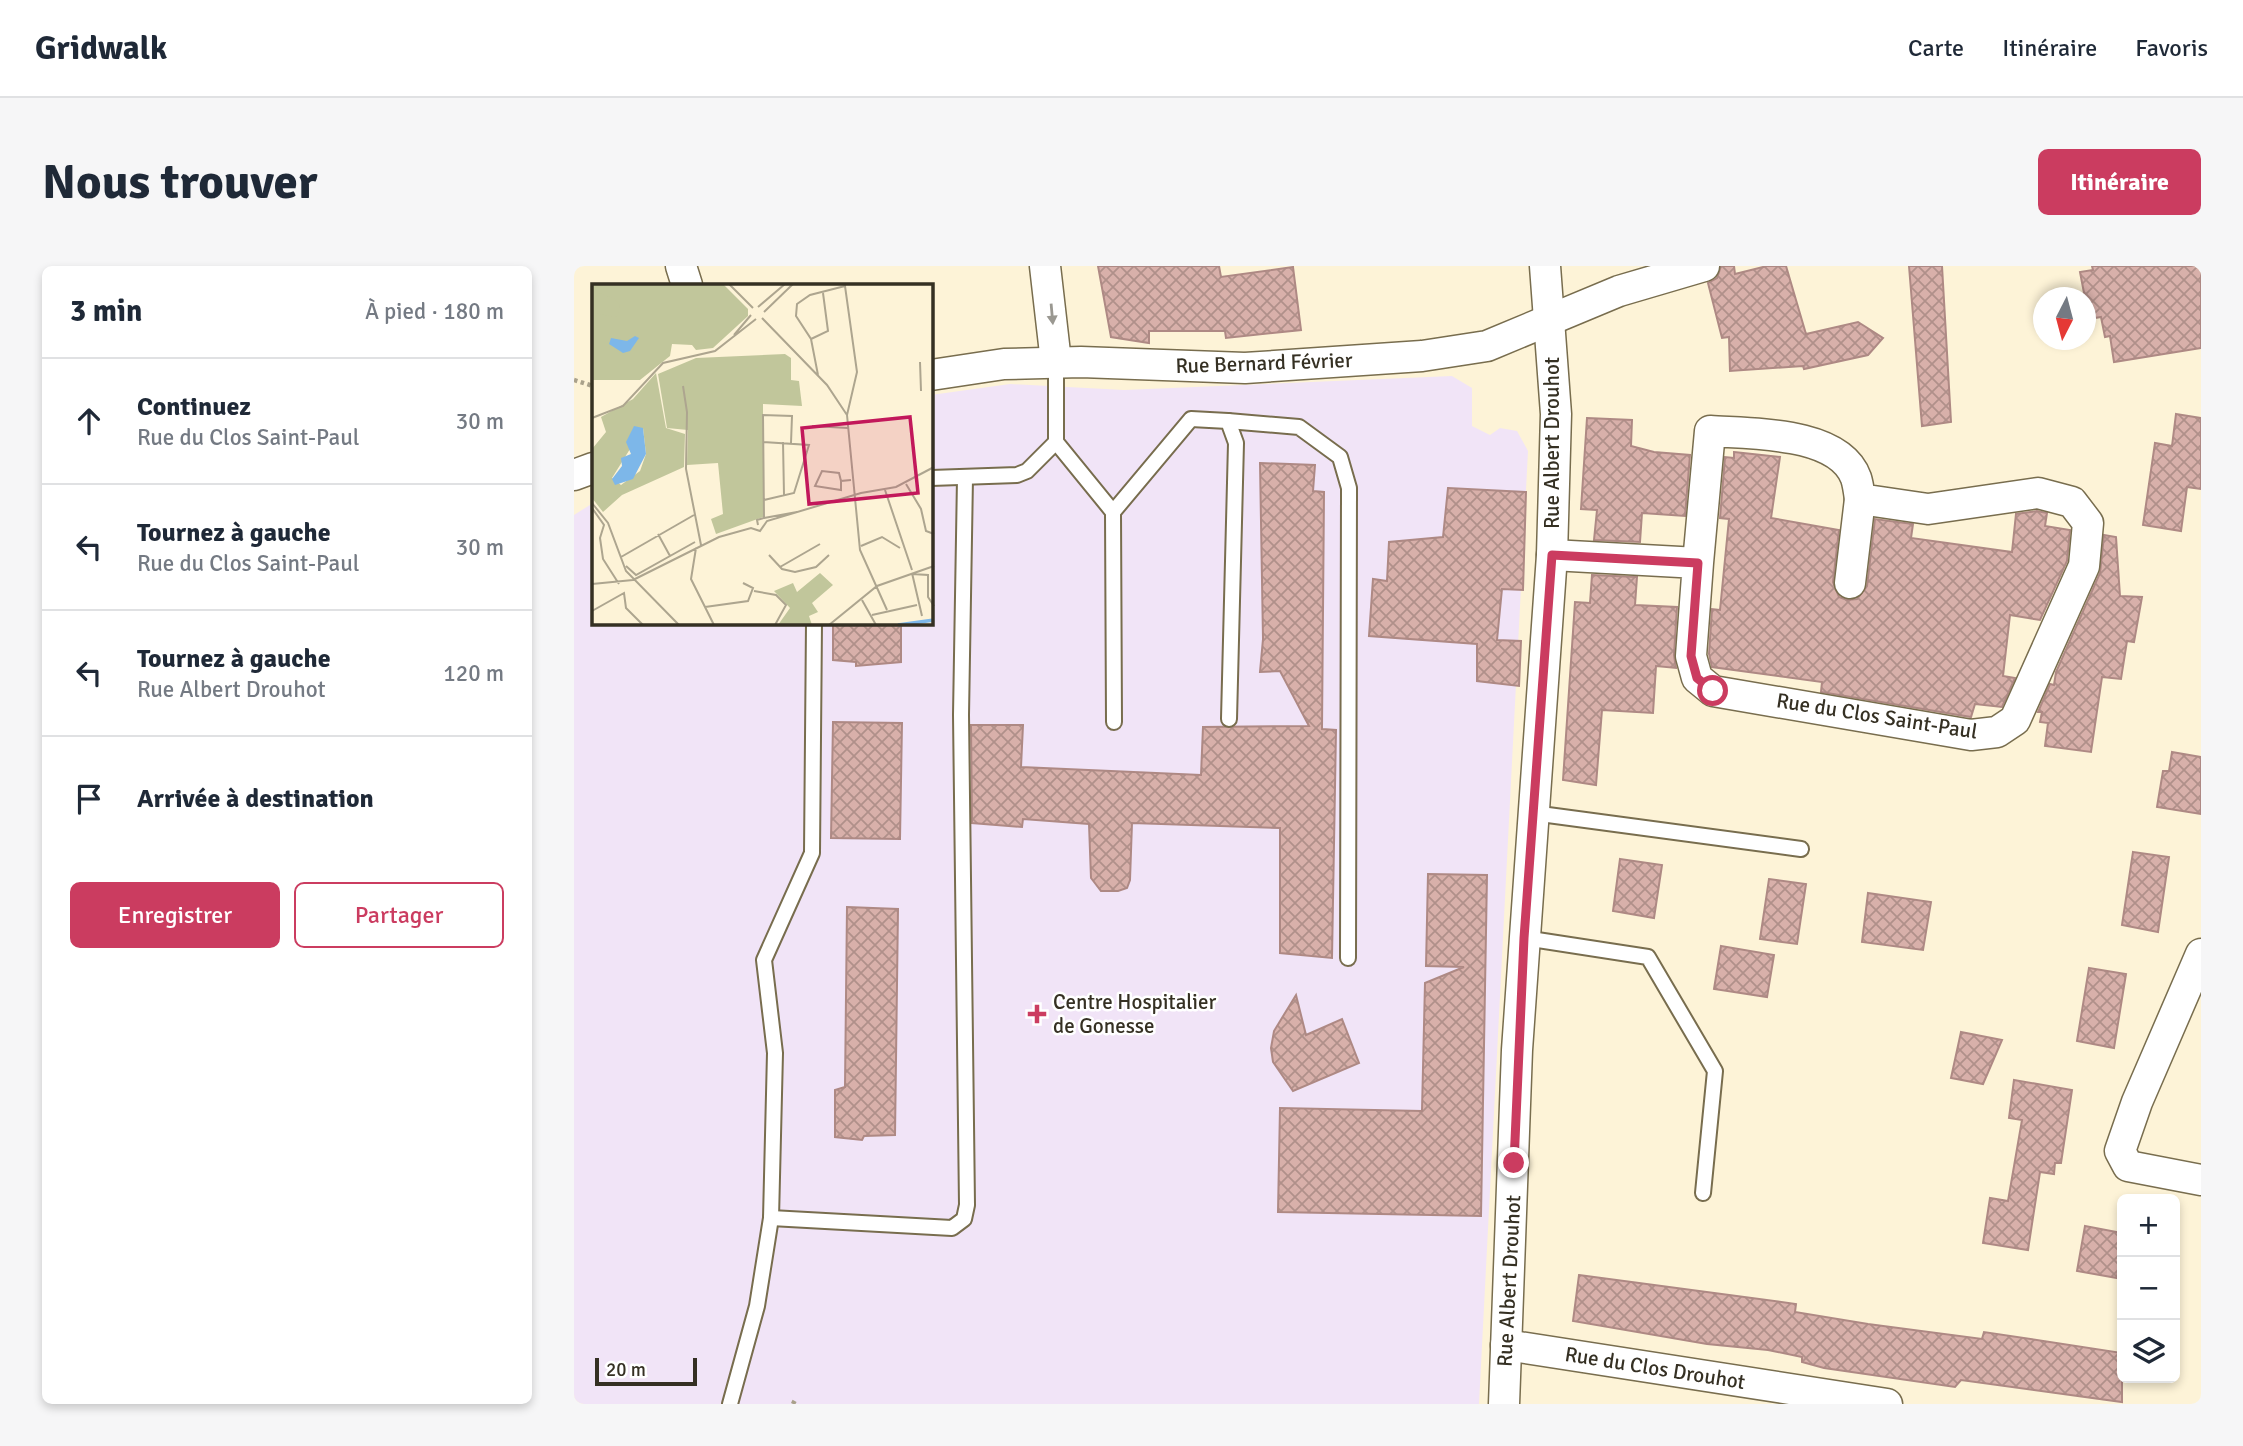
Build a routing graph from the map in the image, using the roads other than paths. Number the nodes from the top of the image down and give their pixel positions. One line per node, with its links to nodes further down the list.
1 (681, 266): 5 (street)
2 (1045, 266): 7 (street, one-way to 7)
3 (1545, 266): 6 (street, Rue Albert Drouhot)
4 (1704, 266): 6 (street, Rue Bernard Février)
5 (687, 284)
6 (1550, 320): 7 (street, Rue Bernard Février); 17 (street, Rue Albert Drouhot)
7 (1056, 362): 8 (street, Rue Bernard Février); 10 (lane)
8 (933, 375)
9 (1228, 421): 16 (lane); 21 (lane); 27 (lane)
10 (1056, 442): 14 (lane); 16 (lane)
11 (592, 468): 12 (street)
12 (574, 475)
13 (933, 478): 14 (lane)
14 (965, 478): 30 (lane)
15 (1860, 499): 18 (street, Rue du Clos Saint-Paul); 18 (street, Rue du Clos Saint-Paul); 19 (street, Rue du Clos Saint-Paul)
16 (1113, 512): 22 (lane)
17 (1552, 555): 18 (street); 23 (street, Rue Albert Drouhot)
18 (1698, 563)
19 (1850, 583)
20 (814, 625): 30 (lane)
21 (1229, 719)
22 (1114, 722)
23 (1533, 813): 24 (lane); 25 (street, Rue Albert Drouhot)
24 (1801, 849)
25 (1524, 938): 29 (lane); 31 (street, Rue Albert Drouhot)
26 (2201, 954): 28 (street)
27 (1348, 958)
28 (2201, 1180)
29 (1703, 1193)
30 (771, 1218): 32 (lane)
31 (1506, 1345): 33 (street, Rue Albert Drouhot); 34 (street, Rue du Clos Drouhot)
32 (730, 1404)
33 (1504, 1404)
34 (1887, 1404)

